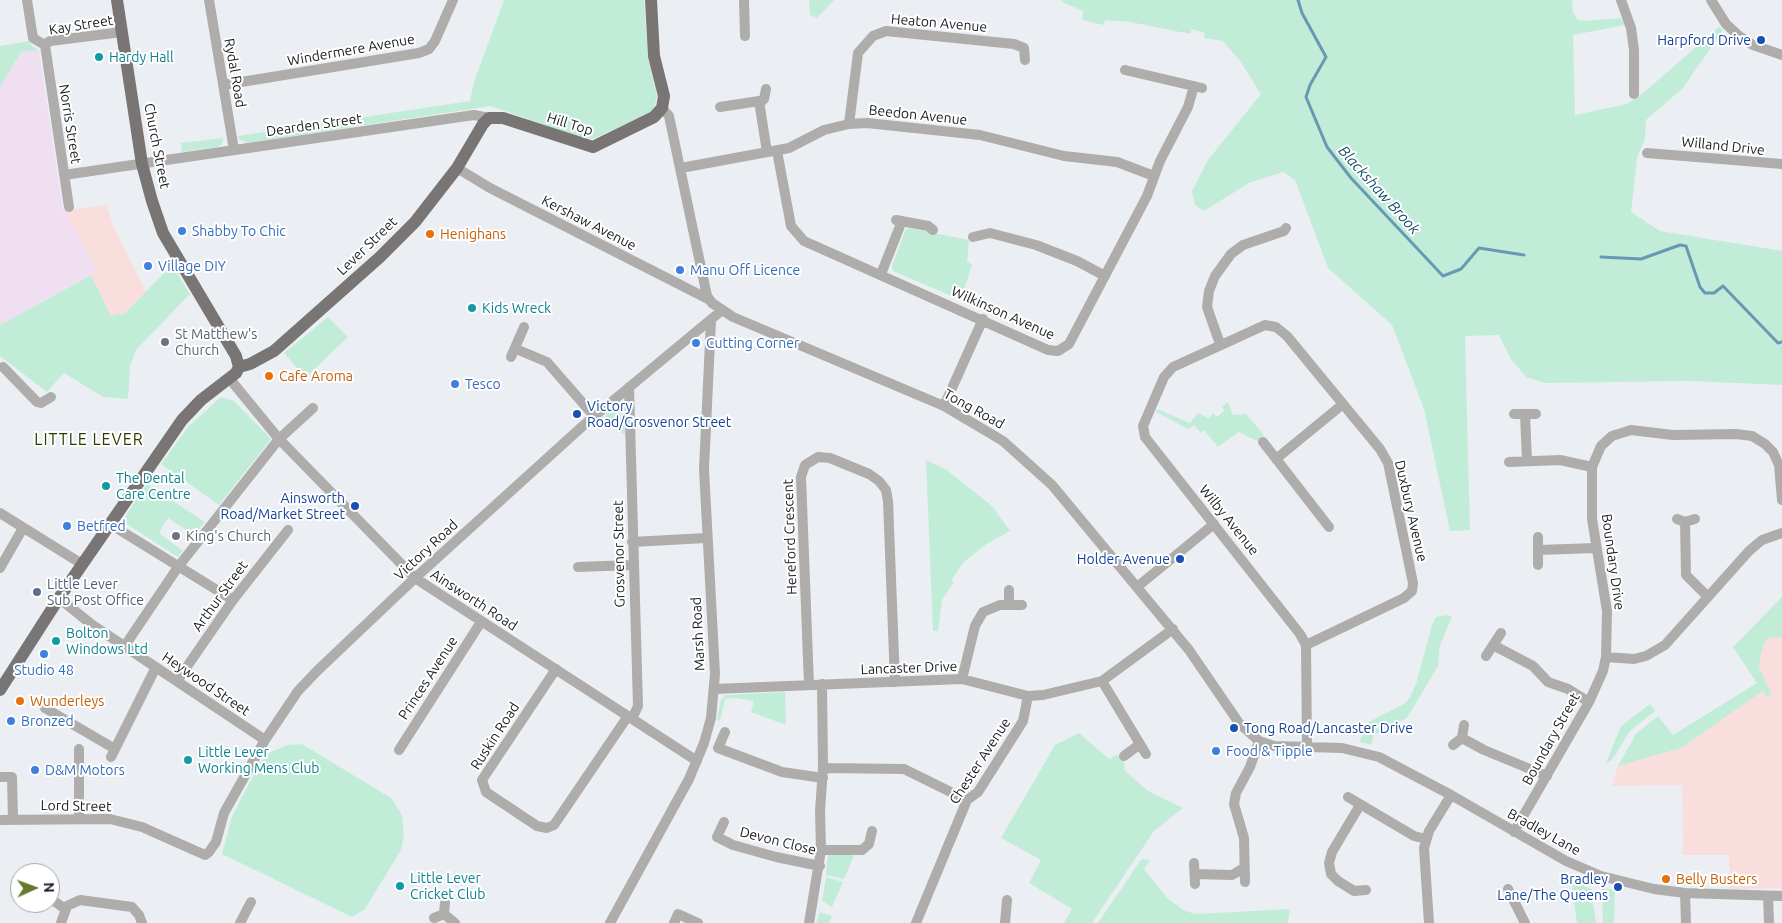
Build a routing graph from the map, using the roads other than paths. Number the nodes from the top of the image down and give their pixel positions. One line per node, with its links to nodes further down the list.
1 (27, 0): 11 (street)
2 (117, 0): 9 (main road, Church Street)
3 (209, 0): 15 (street, Rydal Road)
4 (453, 0): 15 (street, Windermere Avenue)
5 (651, 0): 20 (main road)
6 (744, 0): 10 (street)
7 (1621, 0): 16 (street)
8 (1711, 0): 12 (street)
9 (122, 32): 11 (street, Kay Street); 26 (main road, Church Street)
10 (745, 36)
11 (45, 45): 30 (street, Norris Street)
12 (1782, 55)
13 (1025, 60): 22 (street, Heaton Avenue)
14 (1124, 81): 31 (street, Wilkinson Avenue)
15 (223, 86): 23 (street, Rydal Road)
16 (1631, 88)
17 (766, 89): 18 (street)
18 (760, 103): 19 (street); 24 (street, Wilkinson Avenue)
19 (720, 107)
20 (662, 108): 21 (main road, Hill Top); 29 (street)
21 (489, 118): 23 (street, Dearden Street); 28 (main road, Lever Street)
22 (849, 124): 24 (street, Beedon Avenue); 31 (street, Beedon Avenue)
23 (234, 150): 26 (street, Dearden Street)
24 (772, 152): 29 (street, Beedon Avenue); 36 (street, Wilkinson Avenue)
25 (1646, 153): 27 (street, Willand Drive)
26 (142, 164): 30 (street, Dearden Street); 44 (main road, Church Street)
27 (1782, 164)
28 (457, 168): 38 (street, Kershaw Avenue); 44 (main road, Lever Street)
29 (681, 168): 38 (street)
30 (64, 175): 32 (street, Norris Street)
31 (1154, 176): 37 (street, Wilkinson Avenue)
32 (69, 207)
33 (1286, 228): 43 (street)
34 (932, 230): 36 (street)
35 (974, 237): 37 (street)
36 (881, 274): 40 (street, Wilkinson Avenue)
37 (1105, 276): 40 (street, Wilkinson Avenue)
38 (710, 300): 39 (street, Tong Road)
39 (721, 311): 41 (street, Victory Road); 50 (street, Tong Road)
40 (983, 319): 50 (street)
41 (711, 320): 47 (street, Victory Road); 71 (street, Marsh Road)
42 (524, 327): 53 (street)
43 (1220, 344): 49 (street, Duxbury Avenue); 65 (street, Wilby Avenue)
44 (239, 367): 45 (main road)
45 (229, 378): 54 (street, Ainsworth Road); 64 (main road)
46 (0, 382): 48 (street)
47 (629, 387): 53 (street, Victory Road); 72 (street, Grosvenor Street)
48 (51, 397)
49 (1343, 404): 57 (street); 92 (street, Duxbury Avenue)
50 (944, 406): 82 (street, Tong Road)
51 (313, 408): 54 (street)
52 (1514, 414): 58 (street)
53 (594, 416): 81 (street, Victory Road)
54 (279, 439): 79 (street); 81 (street, Ainsworth Road)
55 (1263, 442): 57 (street)
56 (1777, 450): 60 (street, Boundary Drive); 61 (street, Boundary Drive)
57 (1276, 459): 66 (street)
58 (1527, 461): 59 (street); 60 (street)
59 (1509, 462)
60 (1592, 467): 73 (street, Boundary Drive)
61 (1782, 500)
62 (0, 513): 67 (street)
63 (1686, 520): 84 (street)
64 (110, 524): 75 (main road); 79 (street)
65 (1214, 524): 82 (street); 92 (street, Wilby Avenue)
66 (1329, 527)
67 (23, 528): 75 (street); 78 (street)
68 (288, 530): 86 (street, Arthur Street)
69 (1782, 533): 84 (street)
70 (1538, 537): 74 (street)
71 (706, 538): 72 (street); 105 (street, Marsh Road)
72 (632, 542): 76 (street, Grosvenor Street)
73 (1595, 548): 74 (street); 96 (street, Boundary Drive)
74 (1538, 550): 77 (street)
75 (82, 564): 85 (main road)
76 (632, 564): 80 (street); 110 (street, Grosvenor Street)
77 (1538, 566)
78 (1, 567)
79 (178, 567): 86 (street); 94 (street)
80 (578, 567)
81 (415, 578): 89 (street, Ainsworth Road); 114 (street, Victory Road)
82 (1137, 587): 90 (street, Tong Road)
83 (1009, 590): 87 (street)
84 (1708, 597): 96 (street)
85 (59, 598): 94 (street, Heywood Street); 106 (main road)
86 (233, 600): 100 (street, Arthur Street)
87 (1009, 604): 88 (street); 99 (street)
88 (1022, 605)
89 (481, 622): 98 (street, Ainsworth Road); 120 (street, Princes Avenue)
90 (1173, 629): 101 (street, Lancaster Drive); 115 (street, Tong Road)
91 (1500, 633): 93 (street)
92 (1306, 645): 118 (street)
93 (1493, 645): 95 (street); 108 (street)
94 (124, 647): 97 (street, Heywood Street)
95 (1486, 656)
96 (1606, 657): 108 (street, Boundary Street)
97 (156, 667): 100 (street, Heywood Street); 109 (street)
98 (556, 670): 110 (street, Ainsworth Road); 110 (street, Ruskin Road)
99 (962, 679): 102 (street, Lancaster Drive); 107 (street, Lancaster Drive)
100 (177, 681): 114 (street, Heywood Street)
101 (1102, 681): 107 (street, Lancaster Drive); 116 (street)
102 (895, 682): 103 (street, Lancaster Drive); 104 (street, Hereford Crescent)
103 (822, 684): 104 (street, Lancaster Drive); 124 (street)
104 (809, 685): 105 (street, Lancaster Drive)
105 (714, 689): 123 (street, Marsh Road)
106 (0, 690)
107 (1028, 696): 129 (street, Chester Avenue)
108 (1589, 702): 125 (street, Boundary Street)
109 (45, 708)
110 (630, 717): 123 (street, Ainsworth Road)
111 (1464, 725): 113 (street)
112 (725, 732): 124 (street)
113 (1462, 738): 117 (street); 125 (street)
114 (265, 740): 139 (street, Victory Road)
115 (1259, 741): 118 (street); 142 (street)
116 (1140, 744): 121 (street); 122 (street)
117 (1453, 745)
118 (1306, 747): 127 (street, Bradley Lane)
119 (79, 749): 131 (street)
120 (399, 750)
121 (1146, 754)
122 (1124, 756)
123 (697, 761): 158 (street, Marsh Road)
124 (823, 773): 129 (street); 138 (street)
125 (1547, 776): 136 (street, Boundary Street)
126 (0, 777): 133 (street)
127 (1451, 794): 136 (street, Bradley Lane); 137 (street)
128 (1348, 797): 130 (street)
129 (968, 800): 162 (street, Chester Avenue)
130 (1360, 805): 137 (street); 145 (street)
131 (79, 819): 133 (street, Lord Street); 139 (street, Lord Street)
132 (0, 820): 133 (street, Lord Street)
133 (13, 820)
134 (724, 822): 141 (street, Devon Close)
135 (872, 831): 138 (street)
136 (1514, 832): 146 (street, Bradley Lane)
137 (1426, 839): 164 (street)
138 (822, 850): 141 (street)
139 (205, 855)
140 (1194, 863): 142 (street)
141 (820, 866): 161 (street)
142 (1244, 868): 143 (street)
143 (1245, 882)
144 (1508, 889): 165 (street)
145 (1366, 890)
146 (1685, 893): 148 (street, Bradley Lane); 166 (street)
147 (1017, 895): 163 (street)
148 (1768, 896): 149 (street, Bradley Lane); 167 (street)
149 (1782, 896)
150 (251, 902): 156 (street)
151 (445, 902): 157 (street)
152 (60, 906): 153 (street)
153 (64, 909): 154 (street); 155 (street)
154 (61, 923)
155 (142, 923)
156 (240, 923)
157 (455, 923)
158 (610, 923)
159 (674, 923): 160 (street)
160 (698, 923)
161 (809, 923)
162 (916, 923)
163 (1005, 923)
164 (1429, 923)
165 (1525, 923)
166 (1686, 923)
167 (1769, 923)

